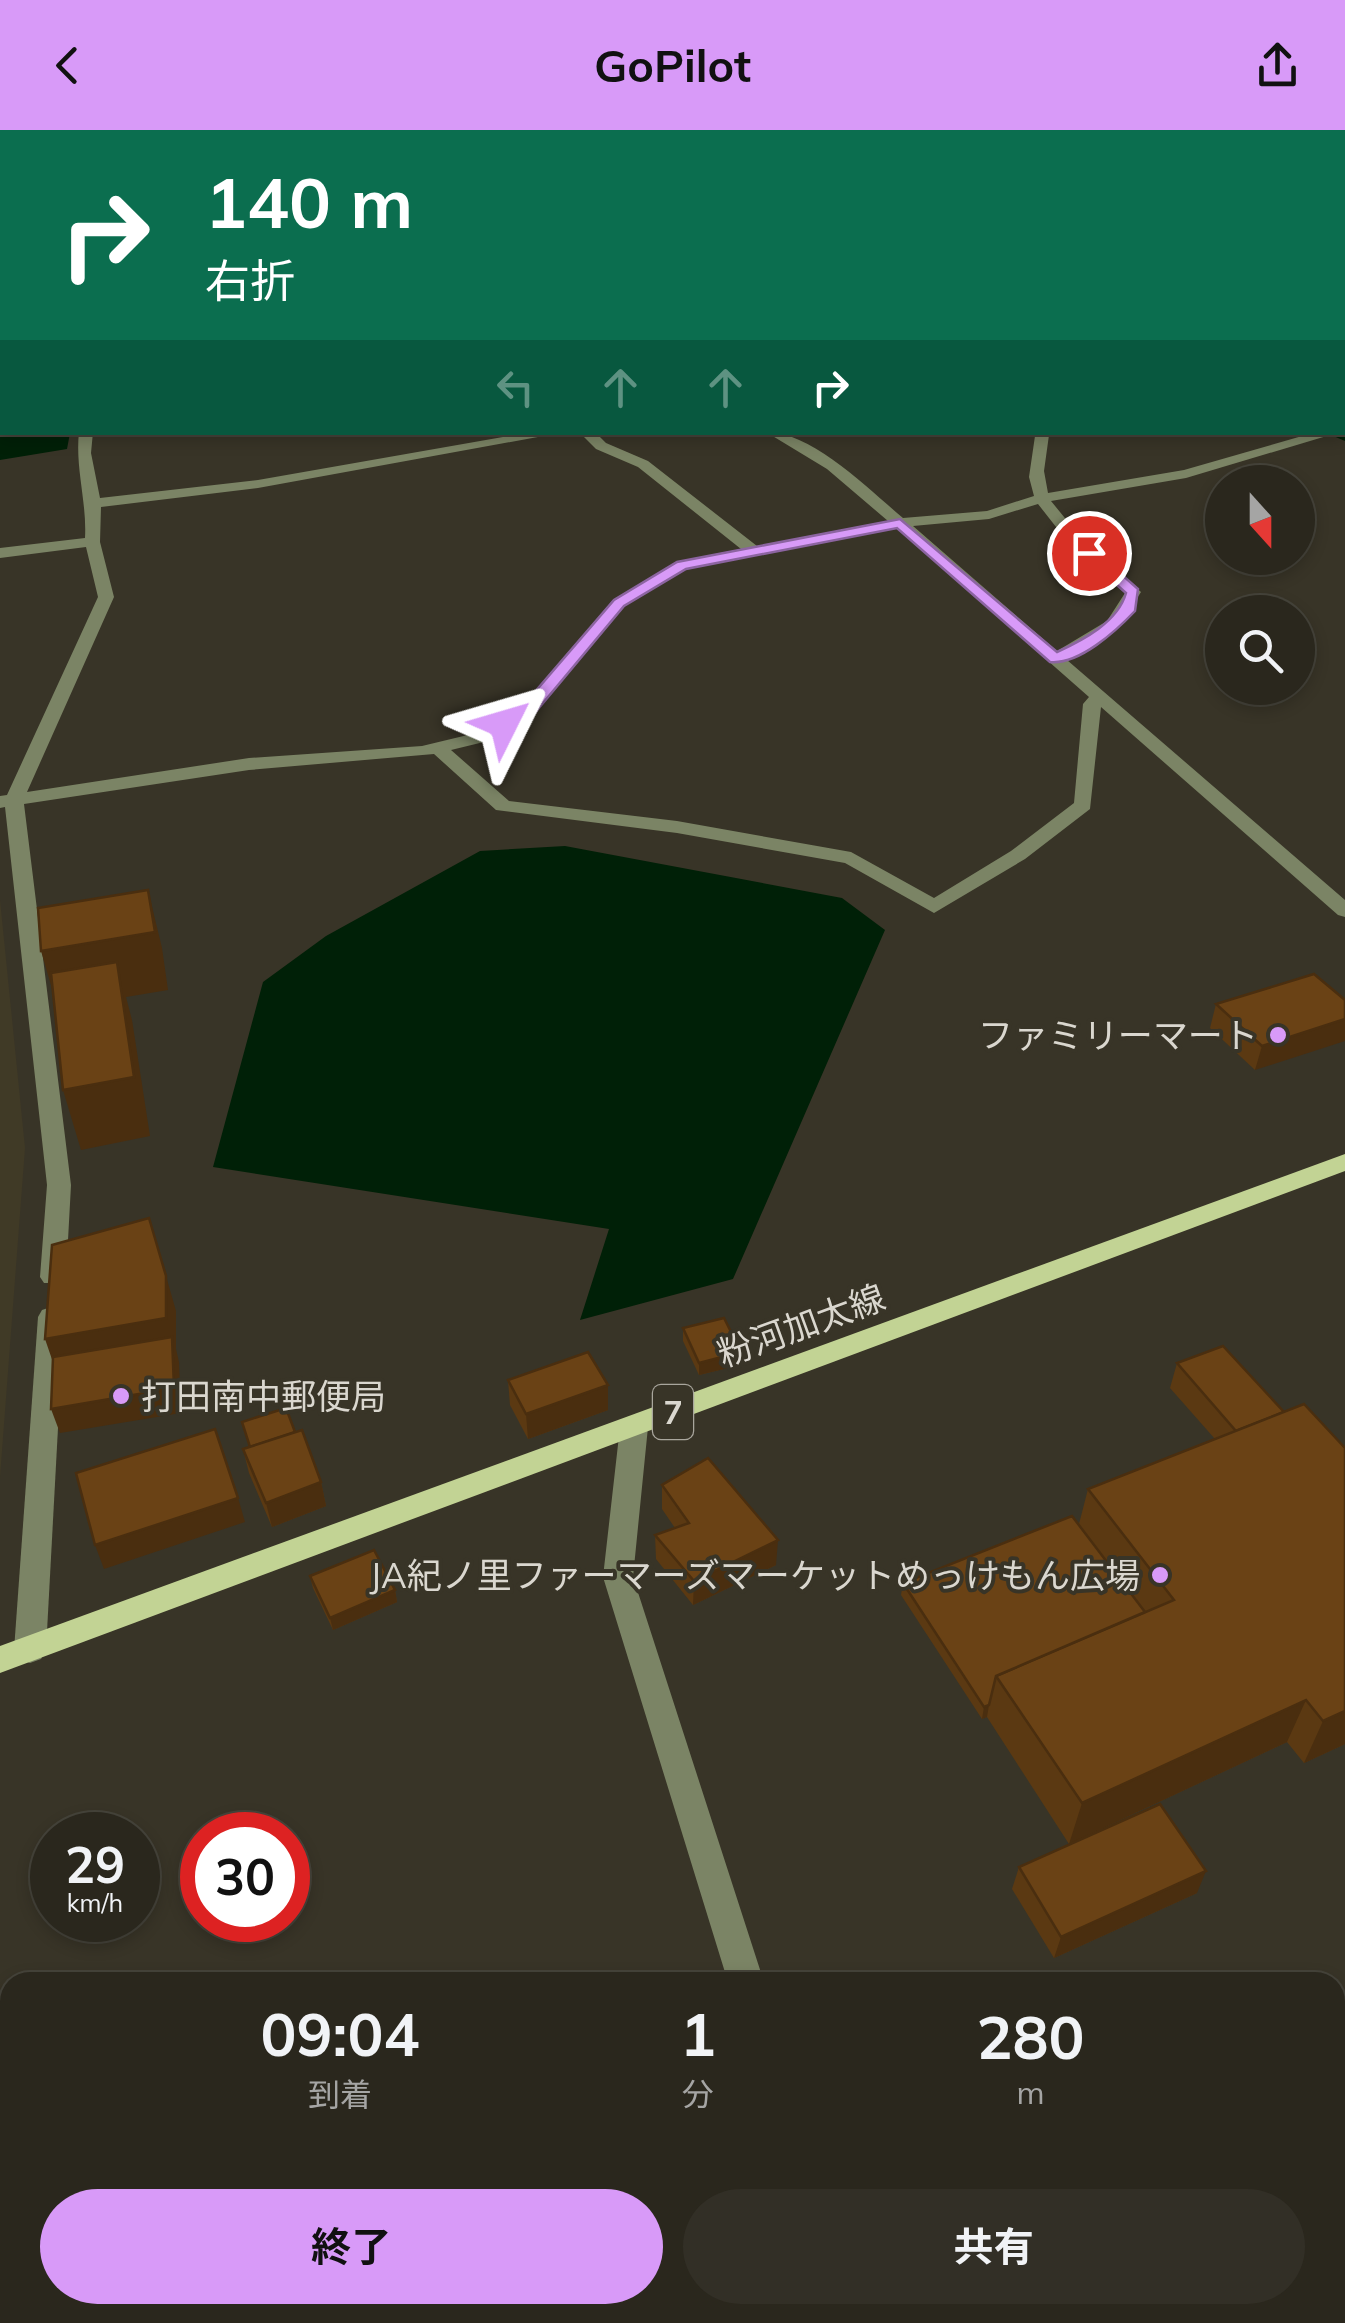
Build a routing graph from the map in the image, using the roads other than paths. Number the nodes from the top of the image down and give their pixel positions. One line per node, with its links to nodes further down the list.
1 (86, 435): 8 (street)
2 (541, 435): 8 (street)
3 (589, 435): 11 (street)
4 (777, 435): 9 (street)
5 (1042, 435): 7 (street)
6 (1325, 435): 7 (street)
7 (1043, 498): 9 (street); 13 (street)
8 (94, 503): 10 (street)
9 (900, 524): 11 (street); 13 (street)
10 (92, 542): 12 (street); 16 (street)
11 (751, 550): 15 (street)
12 (0, 554)
13 (1055, 659): 14 (street)
14 (1097, 698): 15 (street); 17 (street)
15 (438, 749): 16 (street)
16 (7, 801): 20 (street)
17 (1345, 911)
18 (1345, 1162): 19 (main road, 粉河加太線 / 7)
19 (634, 1427): 20 (main road, 粉河加太線 / 7); 22 (street)
20 (30, 1650): 21 (main road, 粉河加太線 / 7)
21 (0, 1660)
22 (743, 1972)

